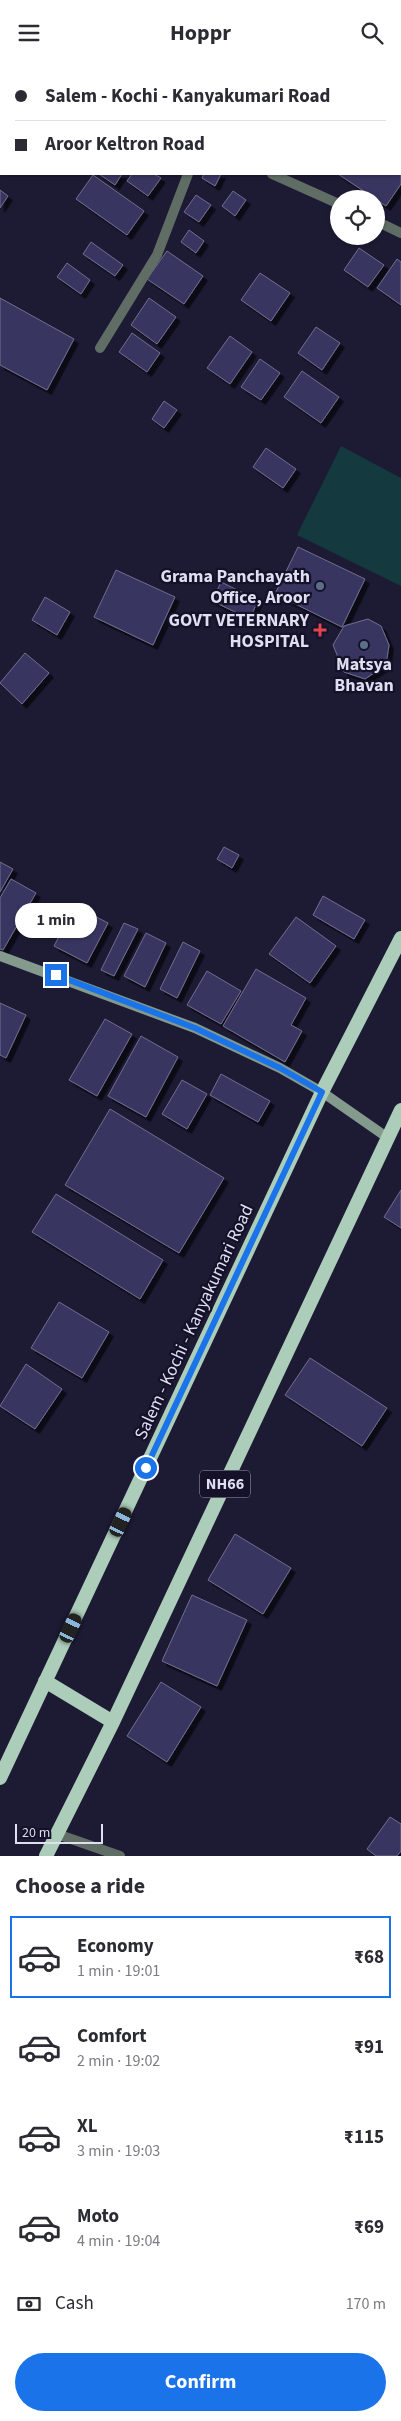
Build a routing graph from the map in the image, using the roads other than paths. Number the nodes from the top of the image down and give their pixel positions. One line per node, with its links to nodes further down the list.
1 (188, 175): 6 (street)
2 (274, 175): 3 (street)
3 (330, 200)
4 (385, 225): 5 (street)
5 (401, 233)
6 (100, 348)
7 (401, 938): 9 (highway, Salem - Kochi - Kanyakumari Road)
8 (0, 956): 9 (main road)
9 (322, 1092): 11 (main road); 12 (highway, Salem - Kochi - Kanyakumari Road)
10 (401, 1110): 11 (highway, NH66)
11 (388, 1138): 13 (highway, NH66)
12 (46, 1681): 13 (highway); 14 (highway, Salem - Kochi - Kanyakumari Road)
13 (113, 1722): 15 (highway, NH66)
14 (0, 1777)
15 (56, 1834): 16 (highway, NH66); 17 (street)
16 (46, 1856)
17 (120, 1856)

